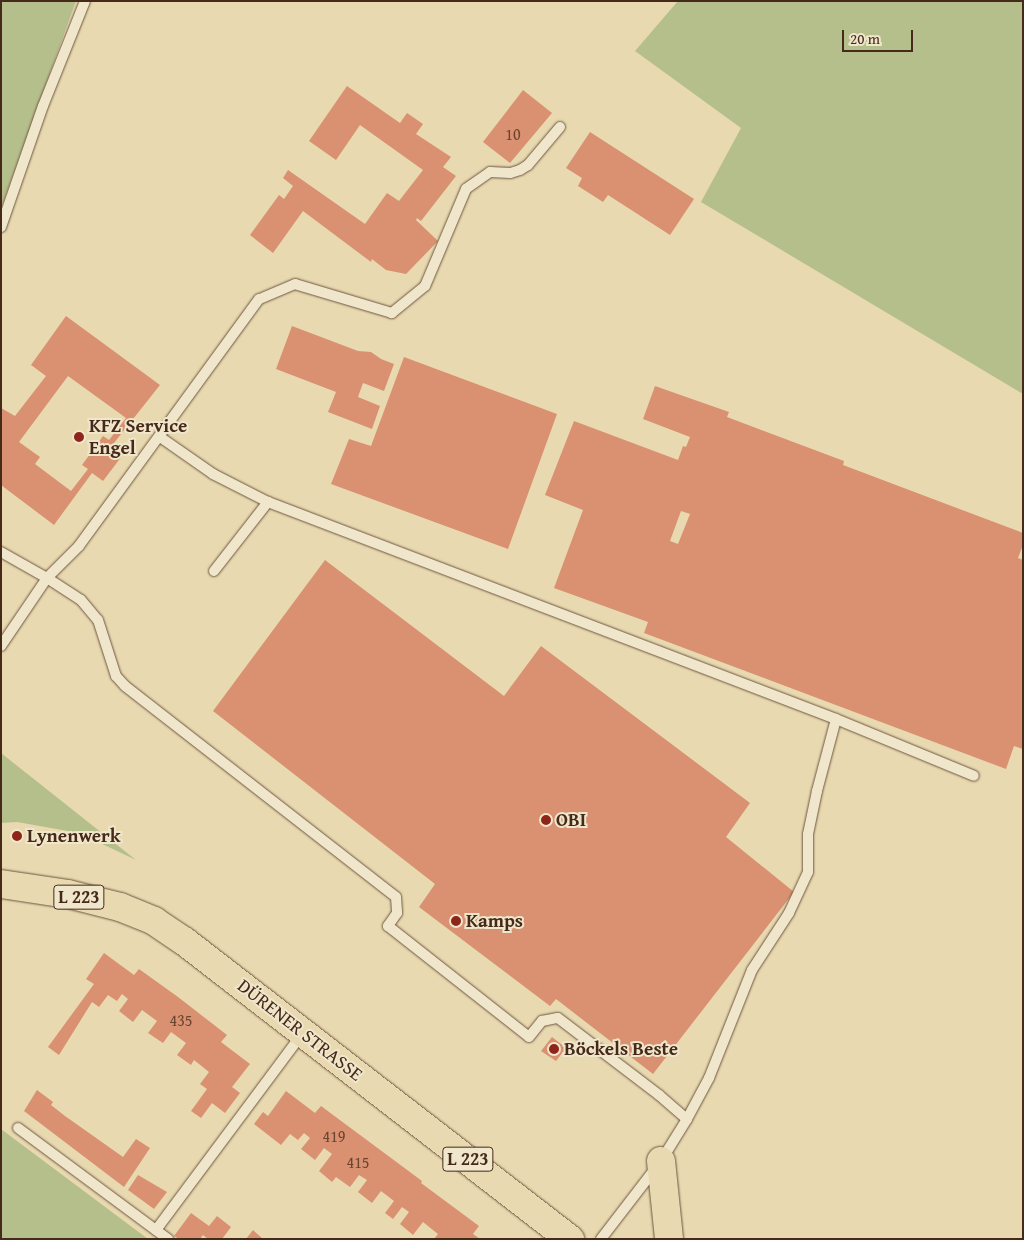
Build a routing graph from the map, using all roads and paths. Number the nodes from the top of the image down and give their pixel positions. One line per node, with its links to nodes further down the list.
1 (85, 1): 3 (lane)
2 (560, 127): 4 (lane)
3 (1, 227)
4 (160, 437): 5 (lane); 8 (lane)
5 (268, 502): 7 (lane); 10 (lane)
6 (1, 552): 8 (lane)
7 (214, 571)
8 (47, 578): 9 (lane); 14 (lane)
9 (1, 646)
10 (836, 719): 11 (lane); 14 (lane)
11 (974, 776)
12 (1, 884): 13 (main road, DÜRENER STRASSE / L 223)
13 (302, 1033): 17 (lane); 19 (main road, DÜRENER STRASSE / L 223)
14 (687, 1119): 16 (lane)
15 (18, 1128): 17 (lane)
16 (661, 1161): 20 (lane); 21 (main road)
17 (156, 1230): 18 (lane)
18 (168, 1239)
19 (570, 1239)
20 (601, 1239)
21 (669, 1239)

